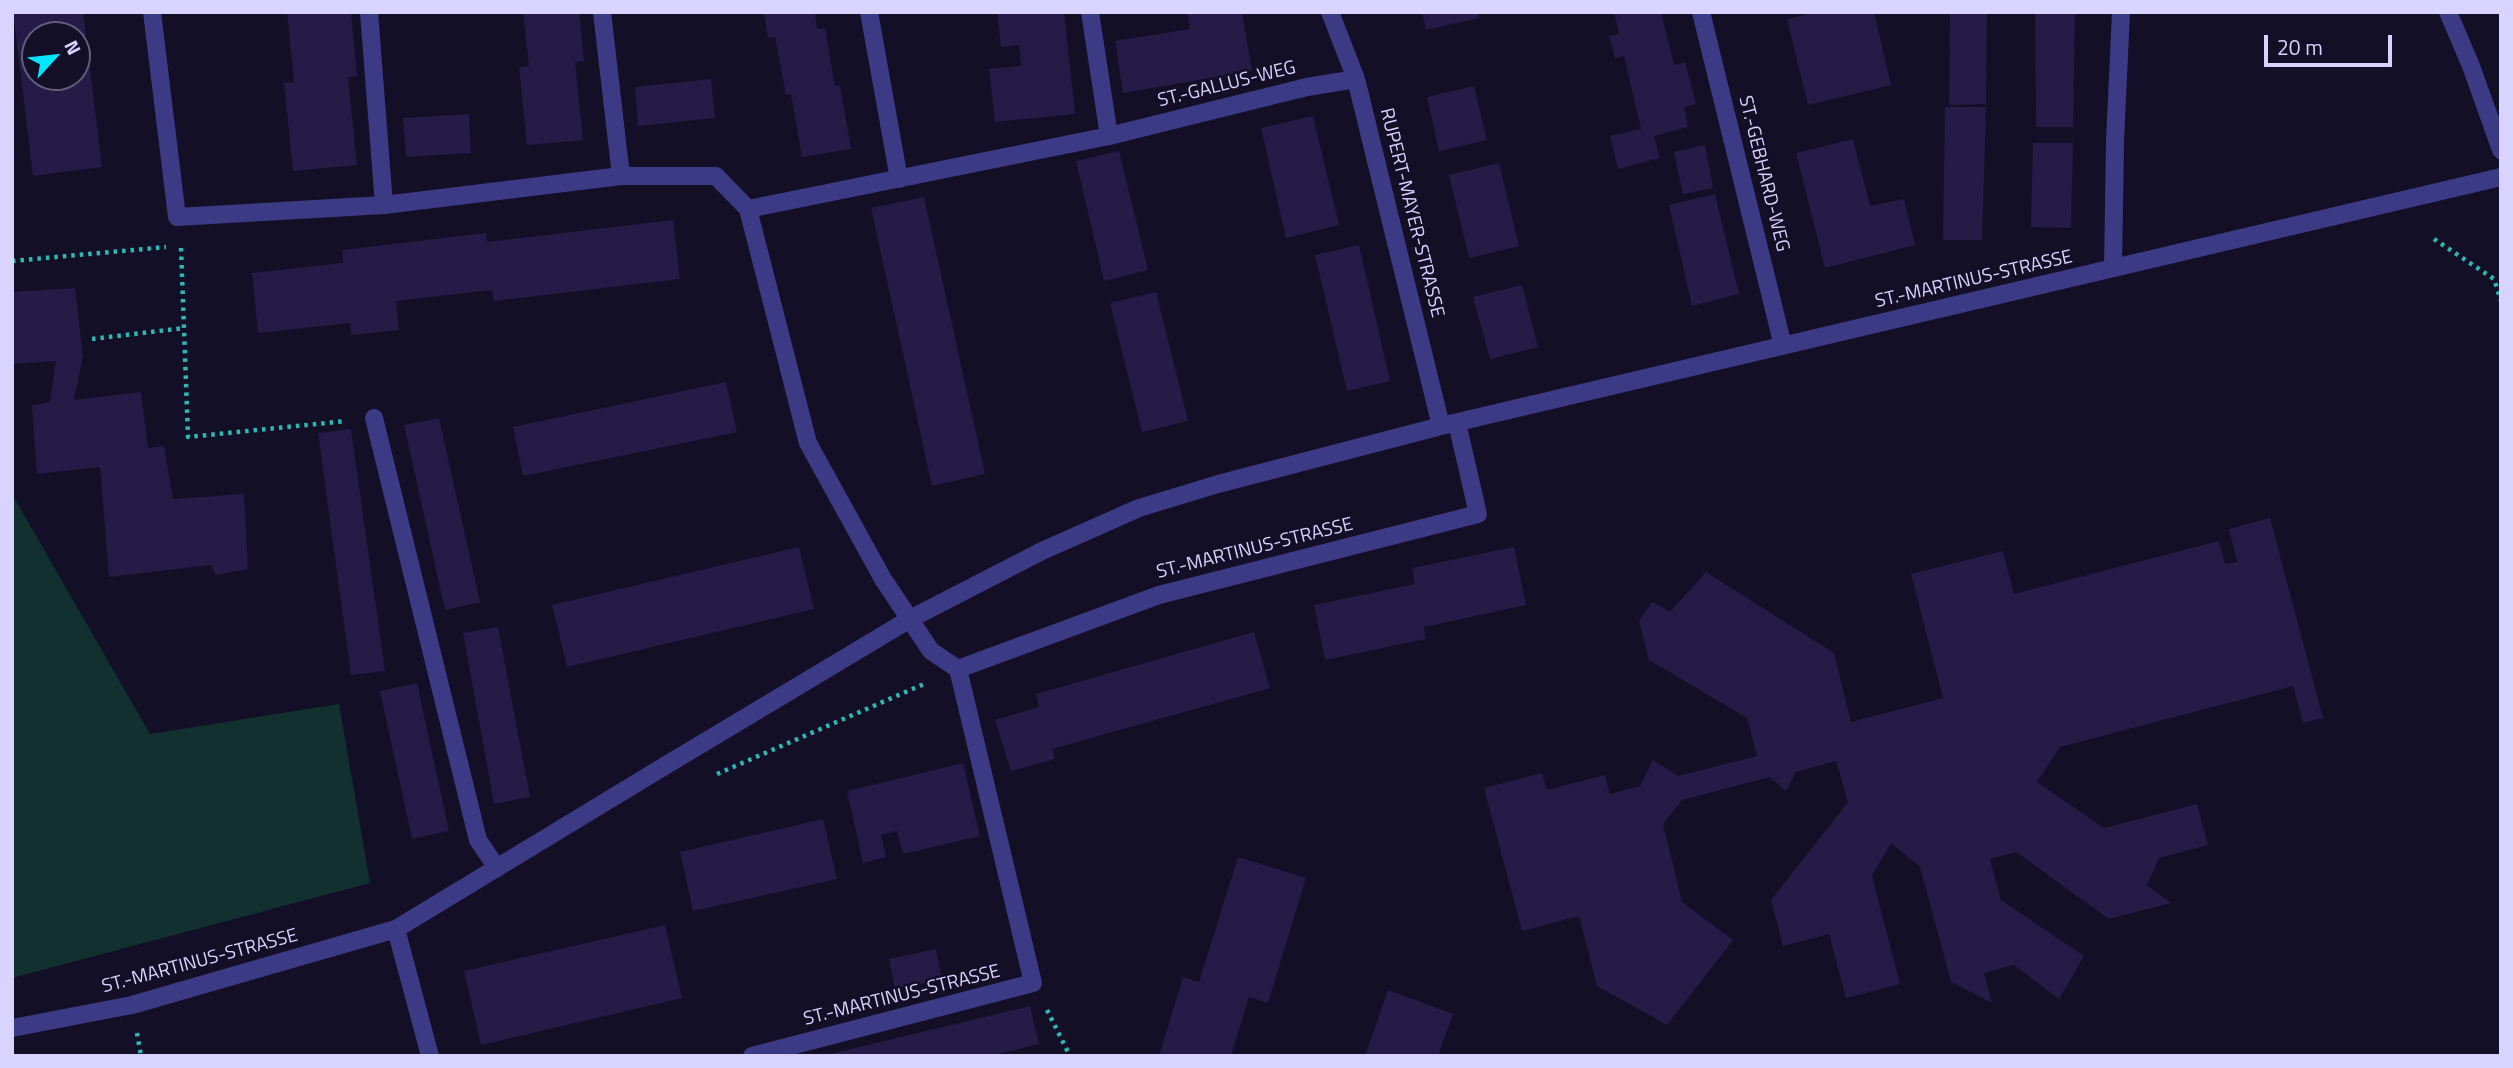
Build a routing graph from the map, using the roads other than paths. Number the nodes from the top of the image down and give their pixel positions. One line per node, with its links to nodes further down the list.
1 (152, 12): 16 (street)
2 (369, 12): 16 (street)
3 (602, 12): 13 (street)
4 (869, 12): 15 (street)
5 (1090, 12): 11 (street)
6 (1330, 12): 10 (street, RUPERT-MAYER-STRASSE)
7 (1701, 12): 19 (street, ST.-GEBHARD-WEG)
8 (2122, 12): 18 (street)
9 (2448, 12): 12 (street)
10 (1356, 79): 11 (street, ST.-GALLUS-WEG); 21 (street, RUPERT-MAYER-STRASSE)
11 (1109, 136): 15 (street, ST.-GALLUS-WEG)
12 (2501, 150)
13 (621, 176): 16 (street); 17 (street)
14 (2501, 177): 18 (street, ST.-MARTINUS-STRASSE)
15 (898, 179): 17 (street, ST.-GALLUS-WEG)
16 (384, 205)
17 (748, 209): 22 (street)
18 (2113, 268): 19 (street, ST.-MARTINUS-STRASSE)
19 (1783, 346): 21 (street, ST.-MARTINUS-STRASSE)
20 (374, 418): 24 (street)
21 (1449, 425): 22 (street, ST.-MARTINUS-STRASSE); 23 (street, ST.-MARTINUS-STRASSE)
22 (910, 619): 23 (street); 24 (street, ST.-MARTINUS-STRASSE)
23 (958, 669): 28 (street, ST.-MARTINUS-STRASSE)
24 (497, 868): 25 (street, ST.-MARTINUS-STRASSE)
25 (396, 929): 26 (street, ST.-MARTINUS-STRASSE); 27 (street)
26 (12, 1028)
27 (430, 1056)
28 (752, 1056)

